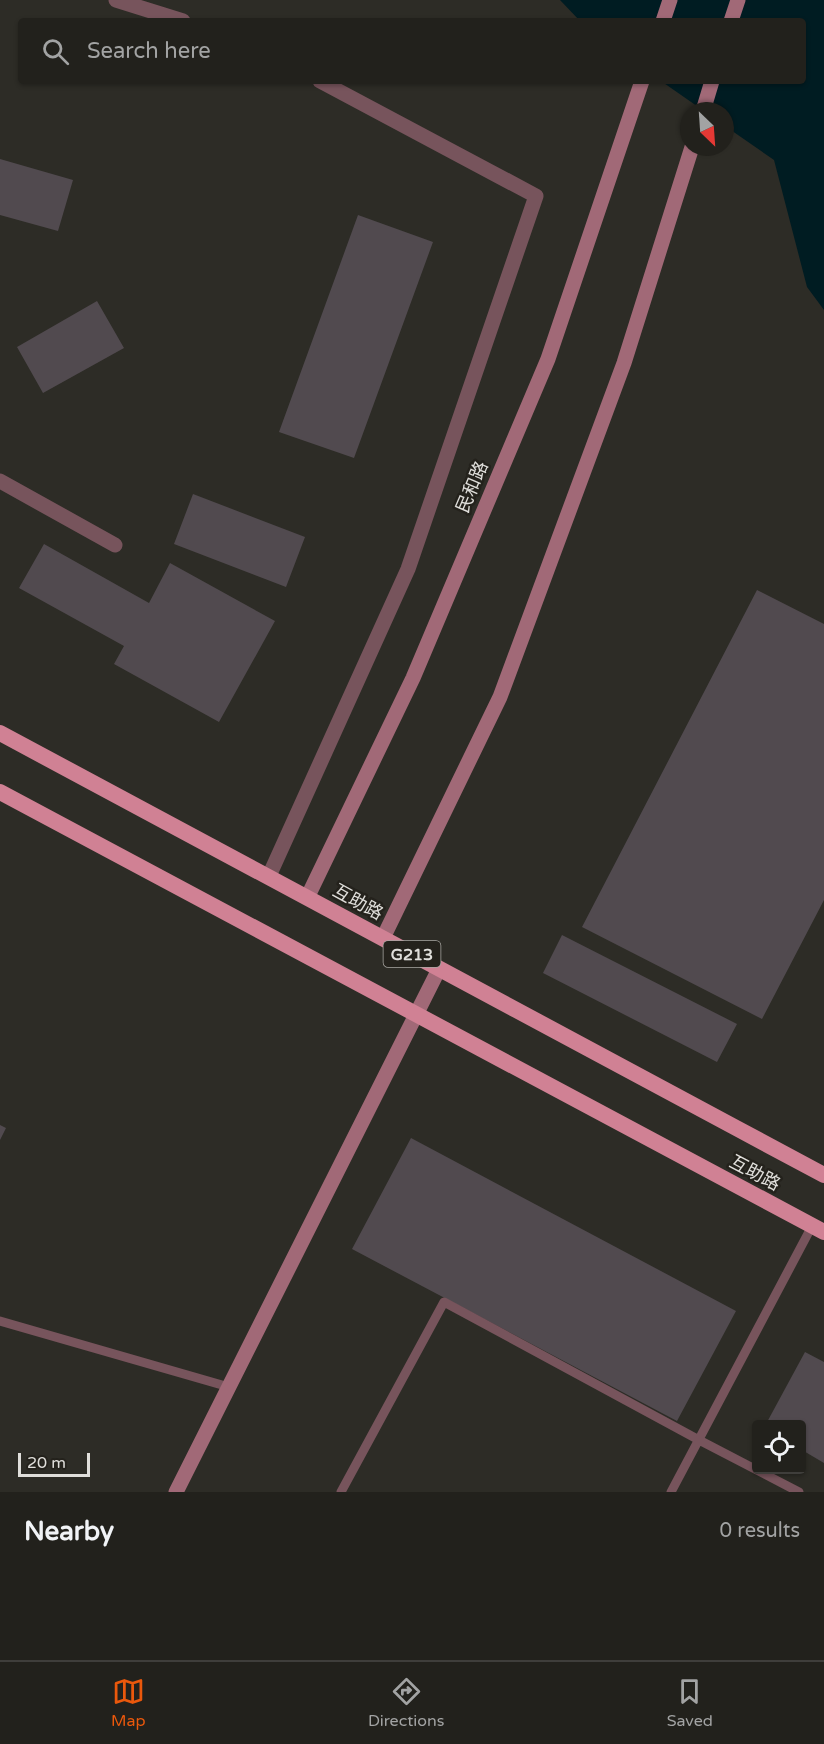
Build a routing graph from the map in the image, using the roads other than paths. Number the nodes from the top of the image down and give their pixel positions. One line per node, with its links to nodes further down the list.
1 (116, 0): 4 (street)
2 (670, 0): 5 (main road)
3 (738, 0): 6 (main road)
4 (173, 18)
5 (664, 18)
6 (732, 18)
7 (326, 84): 16 (street)
8 (641, 84): 17 (main road, 民和路)
9 (711, 84): 10 (main road)
10 (706, 102)
11 (689, 156): 18 (main road)
12 (0, 481): 13 (street)
13 (115, 545)
14 (0, 733): 16 (highway, 互助路 / G213)
15 (0, 792): 20 (highway, 互助路 / G213)
16 (269, 876): 17 (highway, 互助路 / G213)
17 (308, 896): 18 (highway, 互助路 / G213)
18 (383, 938): 19 (highway, 互助路 / G213)
19 (439, 969): 20 (main road); 21 (highway, 互助路 / G213)
20 (417, 1014): 22 (highway, 互助路 / G213); 24 (main road)
21 (824, 1175)
22 (818, 1229): 25 (lane)
23 (0, 1321): 24 (lane)
24 (230, 1387): 26 (main road)
25 (699, 1440): 27 (lane); 28 (lane); 29 (lane)
26 (176, 1492)
27 (341, 1492)
28 (671, 1492)
29 (799, 1492)

